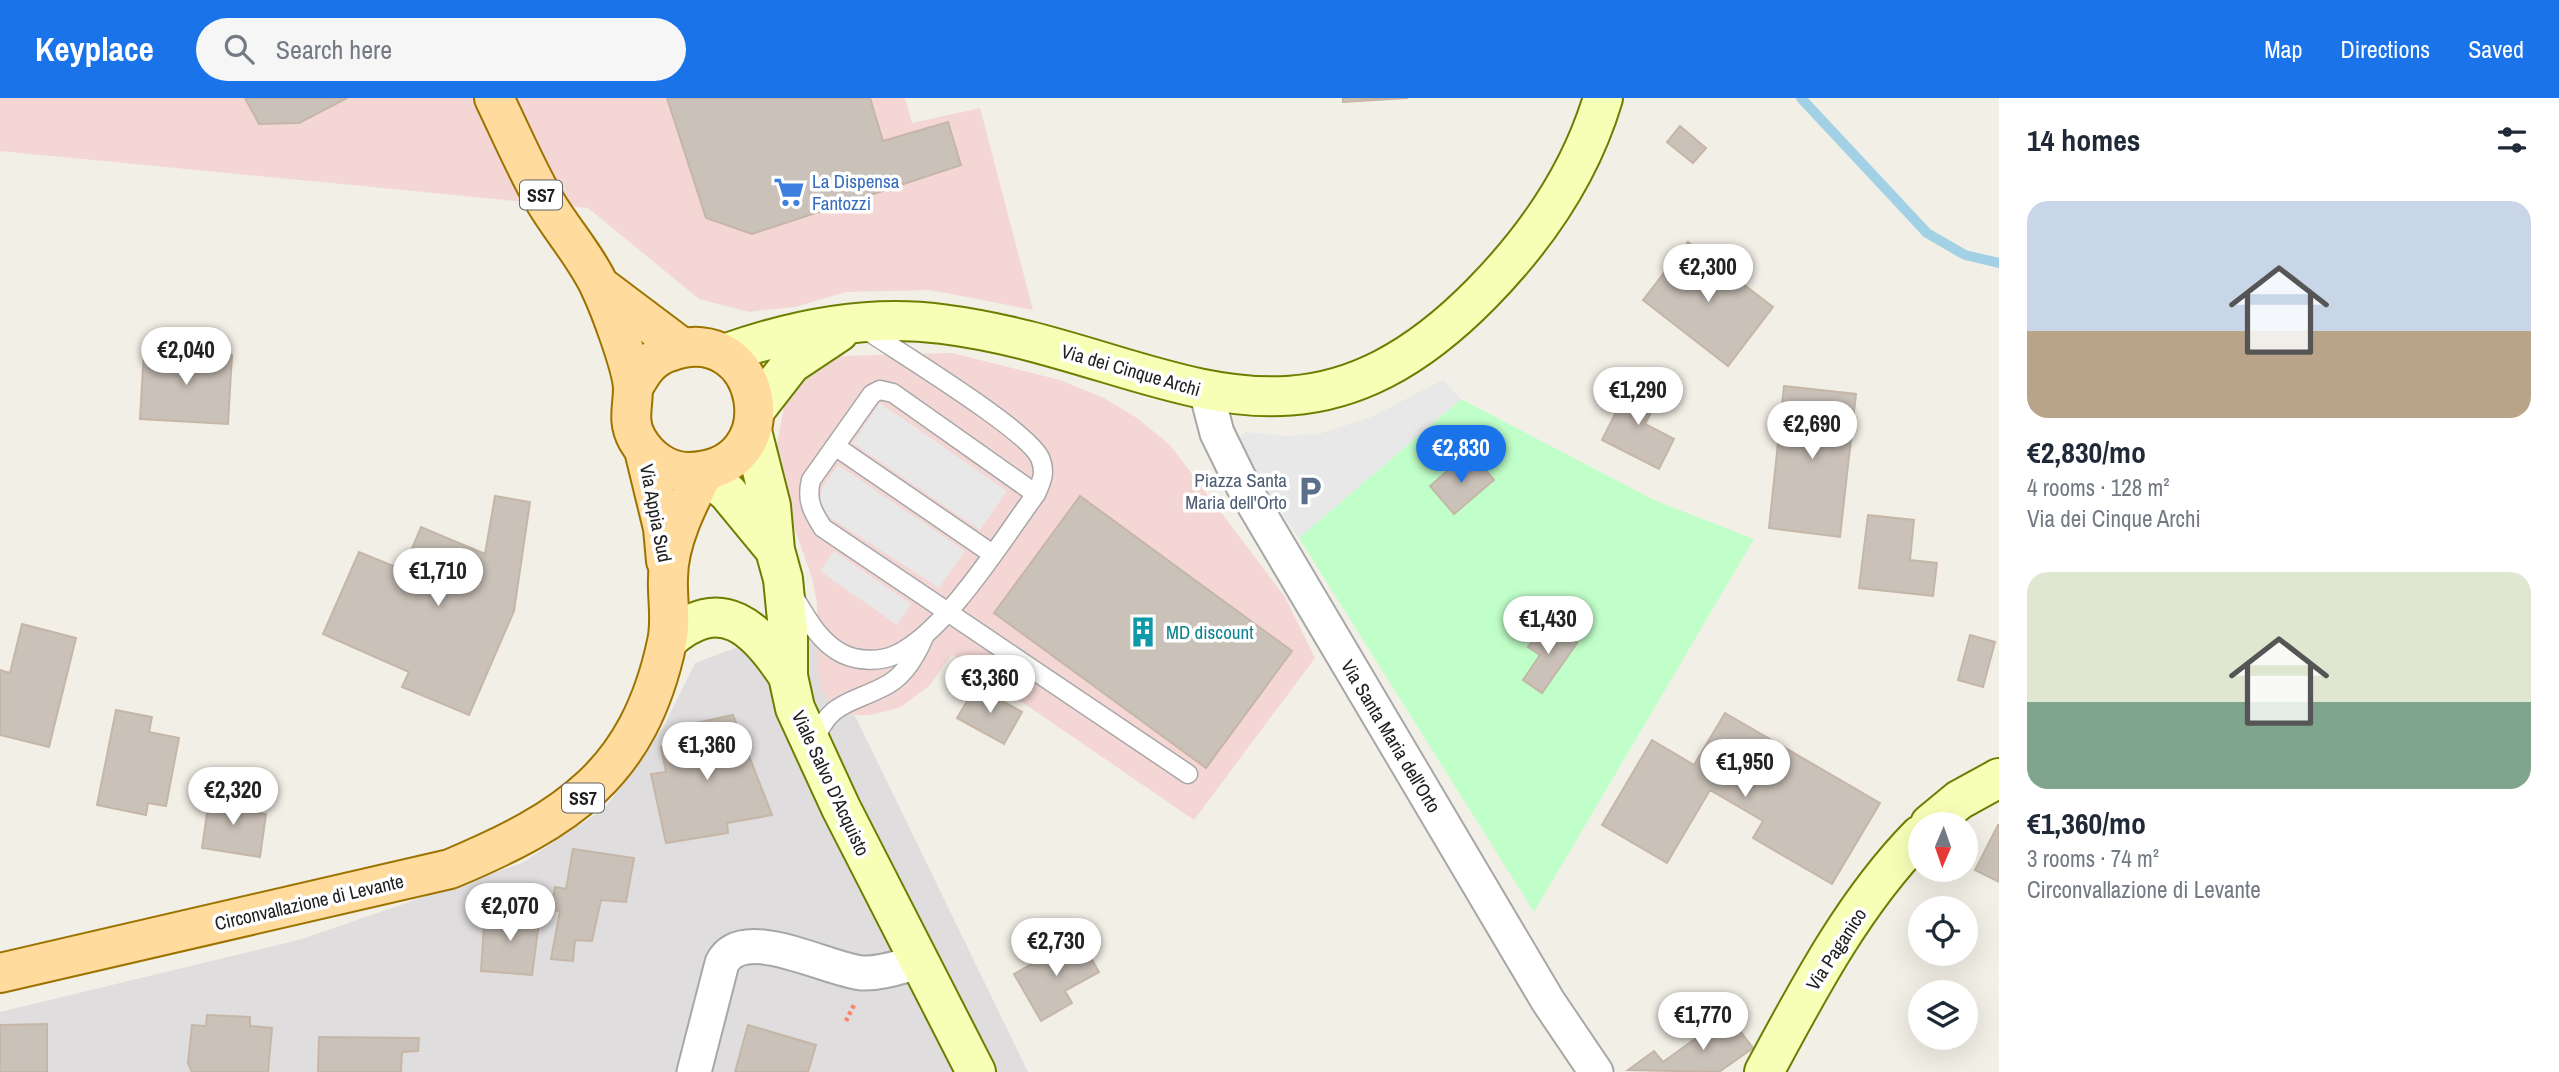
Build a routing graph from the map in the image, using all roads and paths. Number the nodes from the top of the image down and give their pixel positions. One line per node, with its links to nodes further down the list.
1 (494, 98): 3 (main road, SS7)
2 (1603, 98): 8 (main road, Via dei Cinque Archi)
3 (600, 286): 5 (main road, SS7); 7 (main road, SS7)
4 (856, 323): 6 (main road, Via dei Cinque Archi); 8 (main road, Via dei Cinque Archi); 9 (main road); 13 (lane)
5 (681, 347): 6 (main road); 7 (main road)
6 (724, 354): 9 (main road)
7 (633, 388): 11 (main road, SS7)
8 (1206, 391): 32 (street, Via Santa Maria dell'Orto)
9 (754, 420): 12 (main road); 15 (main road, Viale Salvo D'Acquisto)
10 (835, 446): 13 (lane); 14 (lane); 17 (lane)
11 (644, 450): 12 (main road); 16 (main road, Via Appia Sud / SS7)
12 (704, 472): 15 (main road); 16 (main road, Circonvallazione di Levante / SS7)
13 (1036, 494): 14 (lane)
14 (991, 553): 17 (lane)
15 (779, 565): 18 (lane); 20 (main road, Viale Salvo D'Acquisto)
16 (667, 576): 19 (main road, Circonvallazione di Levante / SS7)
17 (948, 612): 18 (lane); 22 (lane)
18 (924, 637): 21 (lane)
19 (668, 640): 20 (main road); 27 (main road, Circonvallazione di Levante / SS7)
20 (788, 676): 21 (main road, Viale Salvo D'Acquisto)
21 (812, 749): 26 (main road, Viale Salvo D'Acquisto)
22 (1188, 774)
23 (1999, 778): 24 (main road)
24 (1944, 812)
25 (1908, 848): 33 (main road, Via Paganico)
26 (920, 962): 30 (street); 31 (main road, Viale Salvo D'Acquisto)
27 (0, 973)
28 (852, 1006): 29 (path)
29 (846, 1021)
30 (694, 1072)
31 (976, 1072)
32 (1596, 1072)
33 (1764, 1072)

